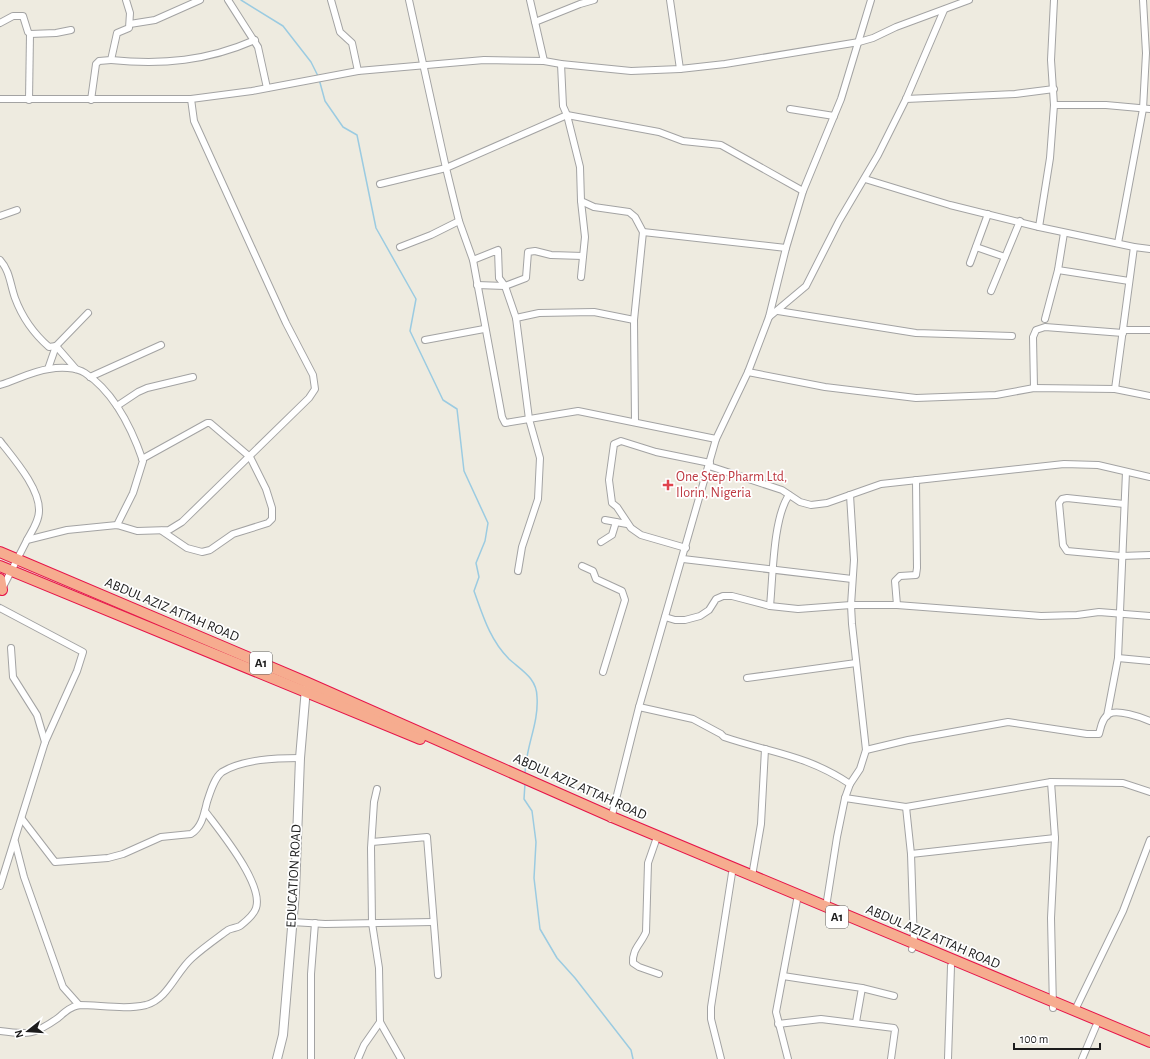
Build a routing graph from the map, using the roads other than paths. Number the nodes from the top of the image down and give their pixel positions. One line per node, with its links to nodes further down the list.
1 (126, 0): 16 (street)
2 (200, 0): 16 (street)
3 (228, 0): 19 (street)
4 (331, 0): 27 (street)
5 (409, 0): 25 (street)
6 (530, 0): 14 (street)
7 (594, 0): 14 (street)
8 (670, 0): 26 (street)
9 (872, 0): 20 (street)
10 (969, 0): 13 (street)
11 (1054, 0): 29 (street)
12 (1143, 0): 21 (street)
13 (944, 10): 20 (street); 31 (street)
14 (535, 22): 23 (street)
15 (0, 23): 18 (street)
16 (130, 24): 22 (street)
17 (72, 30): 18 (street)
18 (30, 34): 33 (street)
19 (255, 40): 22 (street); 28 (street)
20 (859, 42): 26 (street); 40 (street)
21 (1148, 53): 37 (street)
22 (111, 60): 34 (street)
23 (544, 60): 24 (street); 25 (street)
24 (561, 64): 26 (street); 39 (street)
25 (423, 66): 27 (street); 41 (street)
26 (680, 69)
27 (358, 71): 28 (street)
28 (267, 88): 30 (street)
29 (1054, 89): 31 (street); 35 (street)
30 (191, 99): 34 (street); 98 (street)
31 (906, 99): 42 (street)
32 (0, 100): 33 (street)
33 (29, 100): 34 (street)
34 (91, 100)
35 (1054, 105): 37 (street); 51 (street)
36 (790, 109): 40 (street)
37 (1143, 109): 38 (street); 54 (street)
38 (1150, 109)
39 (567, 115): 41 (street); 44 (street); 45 (street)
40 (834, 116): 44 (street)
41 (446, 168): 43 (street); 49 (street)
42 (866, 179): 47 (street); 71 (street)
43 (380, 184)
44 (803, 191): 57 (street)
45 (582, 201): 52 (street); 60 (street)
46 (17, 210): 48 (street)
47 (988, 214): 50 (street); 56 (street)
48 (0, 216)
49 (459, 220): 55 (street); 63 (street)
50 (1020, 221): 51 (street); 61 (street)
51 (1039, 227): 53 (street)
52 (643, 232): 57 (street); 76 (street)
53 (1064, 233): 54 (street); 65 (street)
54 (1118, 244): 58 (street)
55 (400, 247)
56 (976, 247): 61 (street); 64 (street)
57 (786, 248): 73 (street)
58 (1134, 248): 59 (street); 67 (street)
59 (1150, 249)
60 (583, 256): 66 (street); 69 (street)
61 (1005, 257): 70 (street)
62 (0, 260): 83 (street)
63 (473, 260): 68 (street); 69 (street)
64 (970, 263)
65 (1058, 270): 67 (street); 75 (street)
66 (581, 277)
67 (1130, 281): 79 (street)
68 (477, 285): 69 (street); 77 (street)
69 (505, 286): 74 (street)
70 (991, 291)
71 (778, 311): 73 (street); 80 (street)
72 (88, 313): 83 (street)
73 (770, 317): 86 (street)
74 (516, 318): 76 (street); 94 (street)
75 (1045, 319)
76 (634, 320): 95 (street)
77 (484, 329): 81 (street); 94 (street)
78 (1150, 330): 79 (street)
79 (1123, 331): 90 (street); 91 (street)
80 (1012, 336)
81 (425, 340)
82 (161, 345): 87 (street)
83 (56, 346): 84 (street); 85 (street)
84 (48, 369): 85 (street); 89 (street)
85 (76, 370): 87 (street)
86 (748, 372): 90 (street); 96 (street)
87 (90, 377): 93 (street)
88 (193, 377): 93 (street)
89 (0, 385)
90 (1034, 388): 91 (street)
91 (1115, 389): 92 (street)
92 (1150, 396)
93 (117, 406): 99 (street)
94 (529, 419): 95 (street); 124 (street)
95 (635, 422): 96 (street)
96 (716, 440): 100 (street)
97 (0, 441): 112 (street)
98 (250, 457): 99 (street); 111 (street); 111 (street)
99 (142, 459): 110 (street)
100 (709, 464): 104 (street); 109 (street); 114 (street)
101 (1126, 472): 102 (street); 103 (street); 106 (street)
102 (1150, 477)
103 (916, 480): 105 (street); 129 (street)
104 (789, 495): 105 (street); 122 (street)
105 (850, 495): 126 (street)
106 (1124, 504): 117 (street); 117 (street)
107 (605, 520): 108 (street)
108 (616, 522): 109 (street); 113 (street)
109 (627, 524): 114 (street)
110 (117, 525): 111 (street); 112 (street)
111 (162, 531)
112 (27, 540): 118 (street)
113 (601, 542)
114 (686, 548): 119 (street)
115 (0, 552): 118 (highway, ABDUL AZIZ ATTAH ROAD / A1)
116 (1150, 555): 117 (street)
117 (1121, 556): 132 (street)
118 (17, 559): 123 (street); 141 (highway, ABDUL AZIZ ATTAH ROAD / A1)
119 (683, 559): 122 (street); 134 (street)
120 (0, 566): 123 (highway, ABDUL AZIZ ATTAH ROAD / A1)
121 (582, 566): 139 (street)
122 (773, 570): 126 (street); 130 (street)
123 (13, 571): 127 (street); 141 (highway, ABDUL AZIZ ATTAH ROAD / A1)
124 (518, 571)
125 (0, 579): 127 (highway)
126 (852, 579): 128 (street)
127 (1, 591)
128 (851, 605): 129 (street); 130 (street); 138 (street)
129 (897, 605): 132 (street)
130 (770, 606): 134 (street)
131 (0, 608): 145 (street)
132 (1119, 614): 133 (street); 136 (street)
133 (1150, 616)
134 (665, 617): 142 (street)
135 (11, 648): 145 (street)
136 (1118, 658): 137 (street); 143 (street)
137 (1150, 661)
138 (856, 663): 140 (street); 147 (street)
139 (603, 672)
140 (747, 678)
141 (306, 687): 148 (street, EDUCATION ROAD); 157 (highway, ABDUL AZIZ ATTAH ROAD / A1)
142 (639, 707): 146 (street); 157 (street)
143 (1107, 716): 144 (street); 147 (street)
144 (1150, 721)
145 (45, 742): 156 (street)
146 (765, 749): 150 (street); 165 (street)
147 (866, 750): 150 (street)
148 (300, 758): 155 (street); 169 (street, EDUCATION ROAD)
149 (1051, 782): 152 (street); 154 (street); 158 (street)
150 (850, 784): 153 (street)
151 (377, 789): 162 (street)
152 (1150, 792)
153 (845, 798): 154 (street); 168 (street)
154 (906, 807): 163 (street)
155 (205, 811): 156 (street); 180 (street)
156 (22, 819): 161 (street)
157 (611, 819): 159 (highway, ABDUL AZIZ ATTAH ROAD / A1); 165 (highway, ABDUL AZIZ ATTAH ROAD / A1)
158 (1055, 838): 163 (street); 181 (street)
159 (656, 840): 164 (highway, ABDUL AZIZ ATTAH ROAD / A1); 175 (street)
160 (1150, 840): 182 (street)
161 (15, 842): 166 (street); 180 (street)
162 (372, 842): 170 (street); 172 (street)
163 (911, 854): 173 (street)
164 (732, 873): 167 (highway, ABDUL AZIZ ATTAH ROAD / A1); 194 (street)
165 (752, 876): 168 (highway, ABDUL AZIZ ATTAH ROAD / A1)
166 (0, 886)
167 (797, 900): 173 (highway, ABDUL AZIZ ATTAH ROAD / A1); 177 (street)
168 (826, 907): 173 (highway, ABDUL AZIZ ATTAH ROAD / A1)
169 (292, 922): 171 (street); 190 (street, EDUCATION ROAD)
170 (433, 922): 172 (street); 176 (street)
171 (315, 923): 172 (street); 191 (street)
172 (372, 923): 183 (street)
173 (913, 946): 174 (highway, ABDUL AZIZ ATTAH ROAD / A1); 181 (highway, ABDUL AZIZ ATTAH ROAD / A1)
174 (951, 966): 181 (highway, ABDUL AZIZ ATTAH ROAD / A1); 197 (street)
175 (659, 974)
176 (438, 975)
177 (783, 976): 178 (street); 185 (street)
178 (862, 988): 179 (street); 184 (street)
179 (894, 996)
180 (79, 1005): 187 (street)
181 (1053, 1005): 182 (highway, ABDUL AZIZ ATTAH ROAD / A1); 186 (highway, ABDUL AZIZ ATTAH ROAD / A1)
182 (1075, 1010): 188 (highway, ABDUL AZIZ ATTAH ROAD / A1)
183 (380, 1022): 192 (street); 193 (street)
184 (856, 1022): 185 (street); 196 (street)
185 (778, 1024): 195 (street)
186 (1096, 1026): 189 (highway, ABDUL AZIZ ATTAH ROAD / A1); 198 (street)
187 (0, 1031)
188 (1150, 1042)
189 (1150, 1047)
190 (276, 1059)
191 (311, 1059)
192 (358, 1059)
193 (401, 1059)
194 (721, 1059)
195 (788, 1059)
196 (891, 1059)
197 (948, 1059)
198 (1082, 1059)

